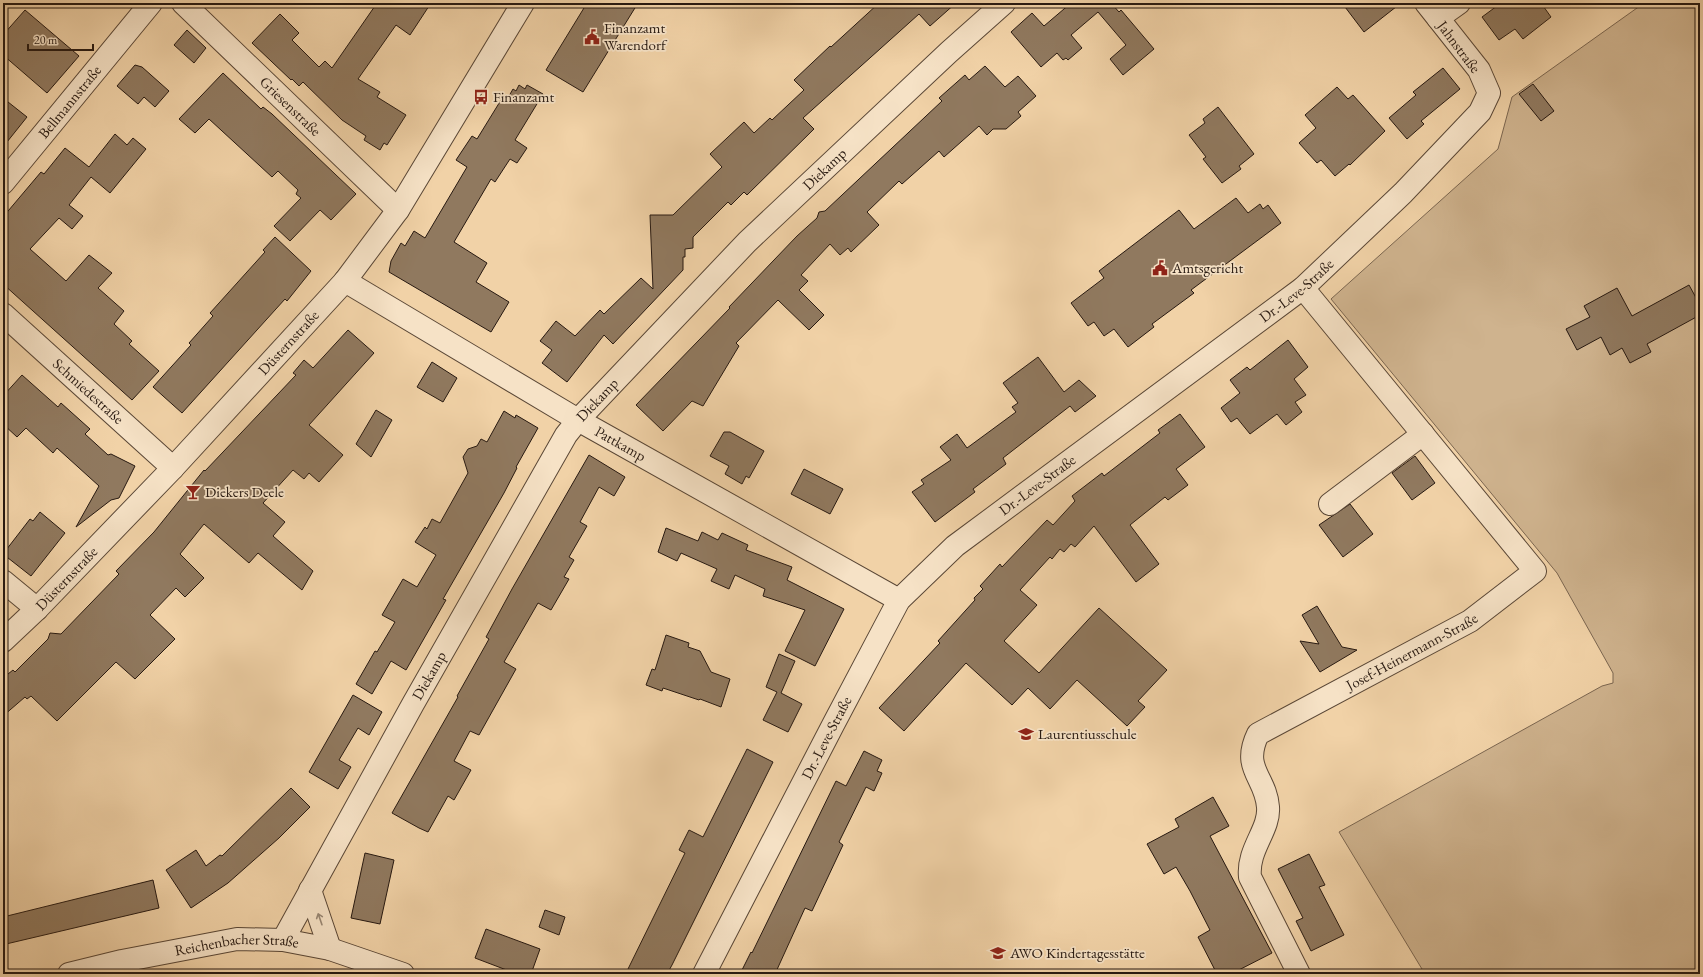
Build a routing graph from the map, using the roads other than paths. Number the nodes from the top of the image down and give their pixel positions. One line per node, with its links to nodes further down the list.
1 (151, 3): 8 (street, Bellmannstraße)
2 (183, 3): 9 (street, Griesenstraße)
3 (522, 3): 9 (street, Düsternstraße)
4 (1004, 3): 13 (street, Diekamp)
5 (1459, 3): 6 (street)
6 (1432, 11): 7 (street, Jahnstraße)
7 (1489, 93): 11 (street, Dr.-Leve-Straße)
8 (3, 183)
9 (398, 210): 10 (street, Düsternstraße)
10 (345, 281): 13 (street, Pattkamp); 15 (street, Düsternstraße)
11 (1303, 288): 14 (street, Josef-Heinermann-Straße); 18 (street, Dr.-Leve-Straße)
12 (3, 314): 15 (street, Schmiedestraße)
13 (578, 420): 18 (street, Pattkamp); 21 (street, Diekamp)
14 (1423, 434): 16 (street); 27 (street, Josef-Heinermann-Straße)
15 (173, 468): 19 (street, Düsternstraße)
16 (1330, 504)
17 (3, 581): 19 (street)
18 (899, 600): 26 (street, Dr.-Leve-Straße)
19 (37, 609): 20 (street, Düsternstraße)
20 (3, 641)
21 (310, 890): 22 (street, Diekamp); 23 (street, one-way to 21)
22 (283, 940): 23 (street, Reichenbacher Straße); 24 (street, Reichenbacher Straße)
23 (330, 949): 25 (street, Reichenbacher Straße)
24 (69, 974)
25 (403, 974)
26 (704, 974)
27 (1299, 974)

